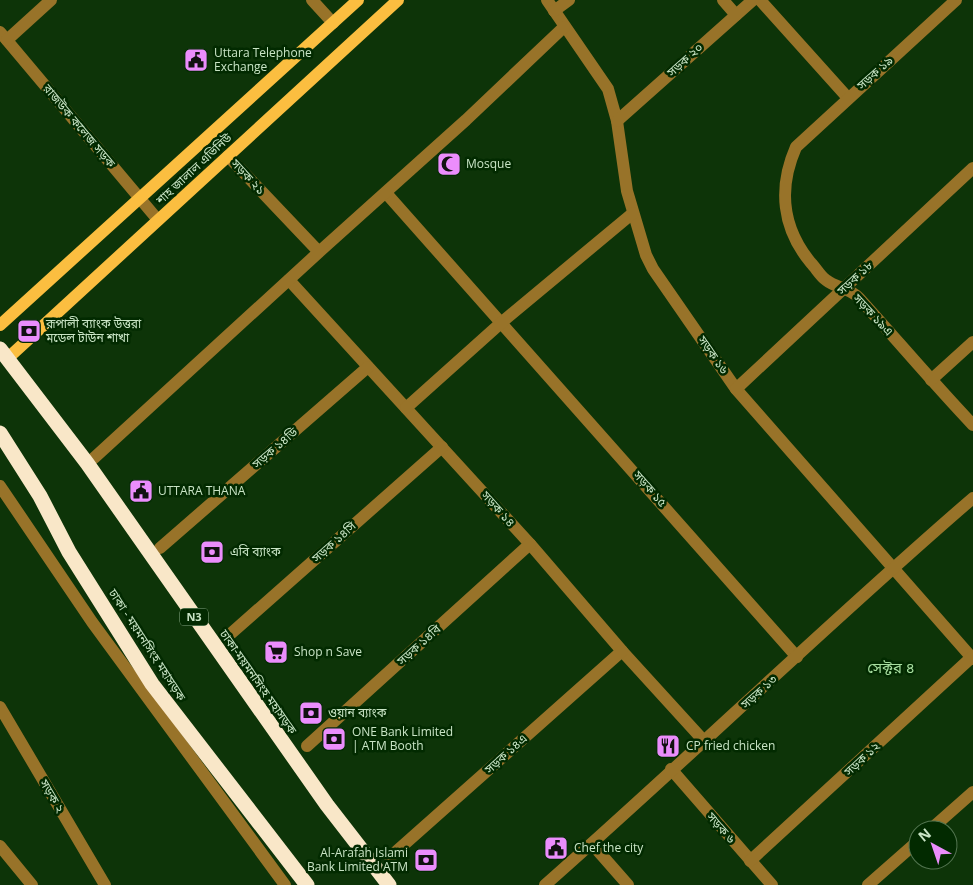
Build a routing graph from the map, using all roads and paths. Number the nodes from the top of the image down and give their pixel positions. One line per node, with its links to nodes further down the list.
1 (51, 0): 15 (street)
2 (312, 0): 13 (street)
3 (358, 0): 13 (main road, শাহ জালাল এভিনিউ)
4 (398, 0): 19 (main road, শাহ জালাল এভিনিউ)
5 (547, 0): 11 (street, সড়ক ১৬)
6 (569, 0): 11 (street)
7 (723, 0): 12 (street)
8 (753, 0): 12 (street, সড়ক ২০)
9 (760, 0): 16 (street)
10 (956, 0): 16 (street, সড়ক ১৯)
11 (554, 12): 14 (street, সড়ক ১৬)
12 (736, 15): 17 (street, সড়ক ২০)
13 (333, 23): 23 (main road, শাহ জালাল এভিনিউ)
14 (564, 27): 17 (street, সড়ক ১৬); 22 (street, সড়ক ২১)
15 (3, 36): 23 (street, রাজউক কলেজ সড়ক)
16 (848, 98): 18 (street, সড়ক ১৯)
17 (617, 121): 24 (street, সড়ক ১৬)
18 (796, 147): 27 (street, সড়ক ১৯এ)
19 (228, 156): 21 (street, সড়ক ২১); 25 (main road, শাহ জালাল এভিনিউ)
20 (973, 168): 27 (street, সড়ক ১৮)
21 (260, 190): 22 (street, সড়ক ২১); 26 (street, সড়ক ২১)
22 (386, 193): 28 (street, সড়ক ১৫)
23 (139, 199): 25 (street, রাজউক কলেজ সড়ক); 29 (main road, শাহ জালাল এভিনিউ)
24 (633, 213): 28 (street); 34 (street, সড়ক ১৬)
25 (158, 220): 31 (main road, শাহ জালাল এভিনিউ)
26 (289, 280): 32 (street, সড়ক ১৪); 39 (street, সড়ক ২১)
27 (843, 289): 33 (street, সড়ক ১৯এ); 34 (street, সড়ক ১৮)
28 (502, 322): 35 (street); 47 (street, সড়ক ১৫)
29 (0, 325)
30 (973, 342): 33 (street)
31 (4, 353): 64 (highway, ঢাকা-ময়মনসিংহ মহাসড়ক / N3)
32 (368, 367): 35 (street, সড়ক ১৪); 43 (street, সড়ক ১৪ডি)
33 (931, 380): 36 (street, সড়ক ১৯এ)
34 (736, 389): 44 (street, সড়ক ১৬)
35 (406, 408): 38 (street, সড়ক ১৪)
36 (973, 425)
37 (0, 433): 63 (highway, ঢাকা - ময়মনসিংহ মহাসড়ক)
38 (442, 447): 42 (street, সড়ক ১৪); 45 (street, সড়ক ১৪সি)
39 (94, 458)
40 (0, 486): 62 (street)
41 (973, 498): 44 (street, সড়ক ১৩)
42 (530, 544): 46 (street, সড়ক ১৪); 51 (street, সড়ক ১৪বি)
43 (160, 548)
44 (893, 567): 47 (street, সড়ক ১৩); 48 (street, সড়ক ১৬)
45 (227, 637)
46 (622, 651): 50 (street, সড়ক ১৪); 58 (street, সড়ক ১৪এ)
47 (797, 657): 50 (street, সড়ক ১৩)
48 (973, 658): 59 (street, সড়ক ১২)
49 (0, 707): 61 (street, সড়ক ২)
50 (704, 741): 52 (street, সড়ক ১৩)
51 (307, 746)
52 (671, 769): 55 (street, সড়ক ১৩); 59 (street, সড়ক ৬)
53 (973, 792): 54 (street)
54 (941, 820)
55 (592, 844): 65 (street, সড়ক ১৩); 66 (street)
56 (0, 846): 60 (street)
57 (908, 850): 68 (street)
58 (390, 857)
59 (750, 861): 67 (street, সড়ক ৬)
60 (32, 885)
61 (105, 885)
62 (285, 885)
63 (306, 885)
64 (389, 885)
65 (544, 885)
66 (628, 885)
67 (772, 885)
68 (868, 885)

